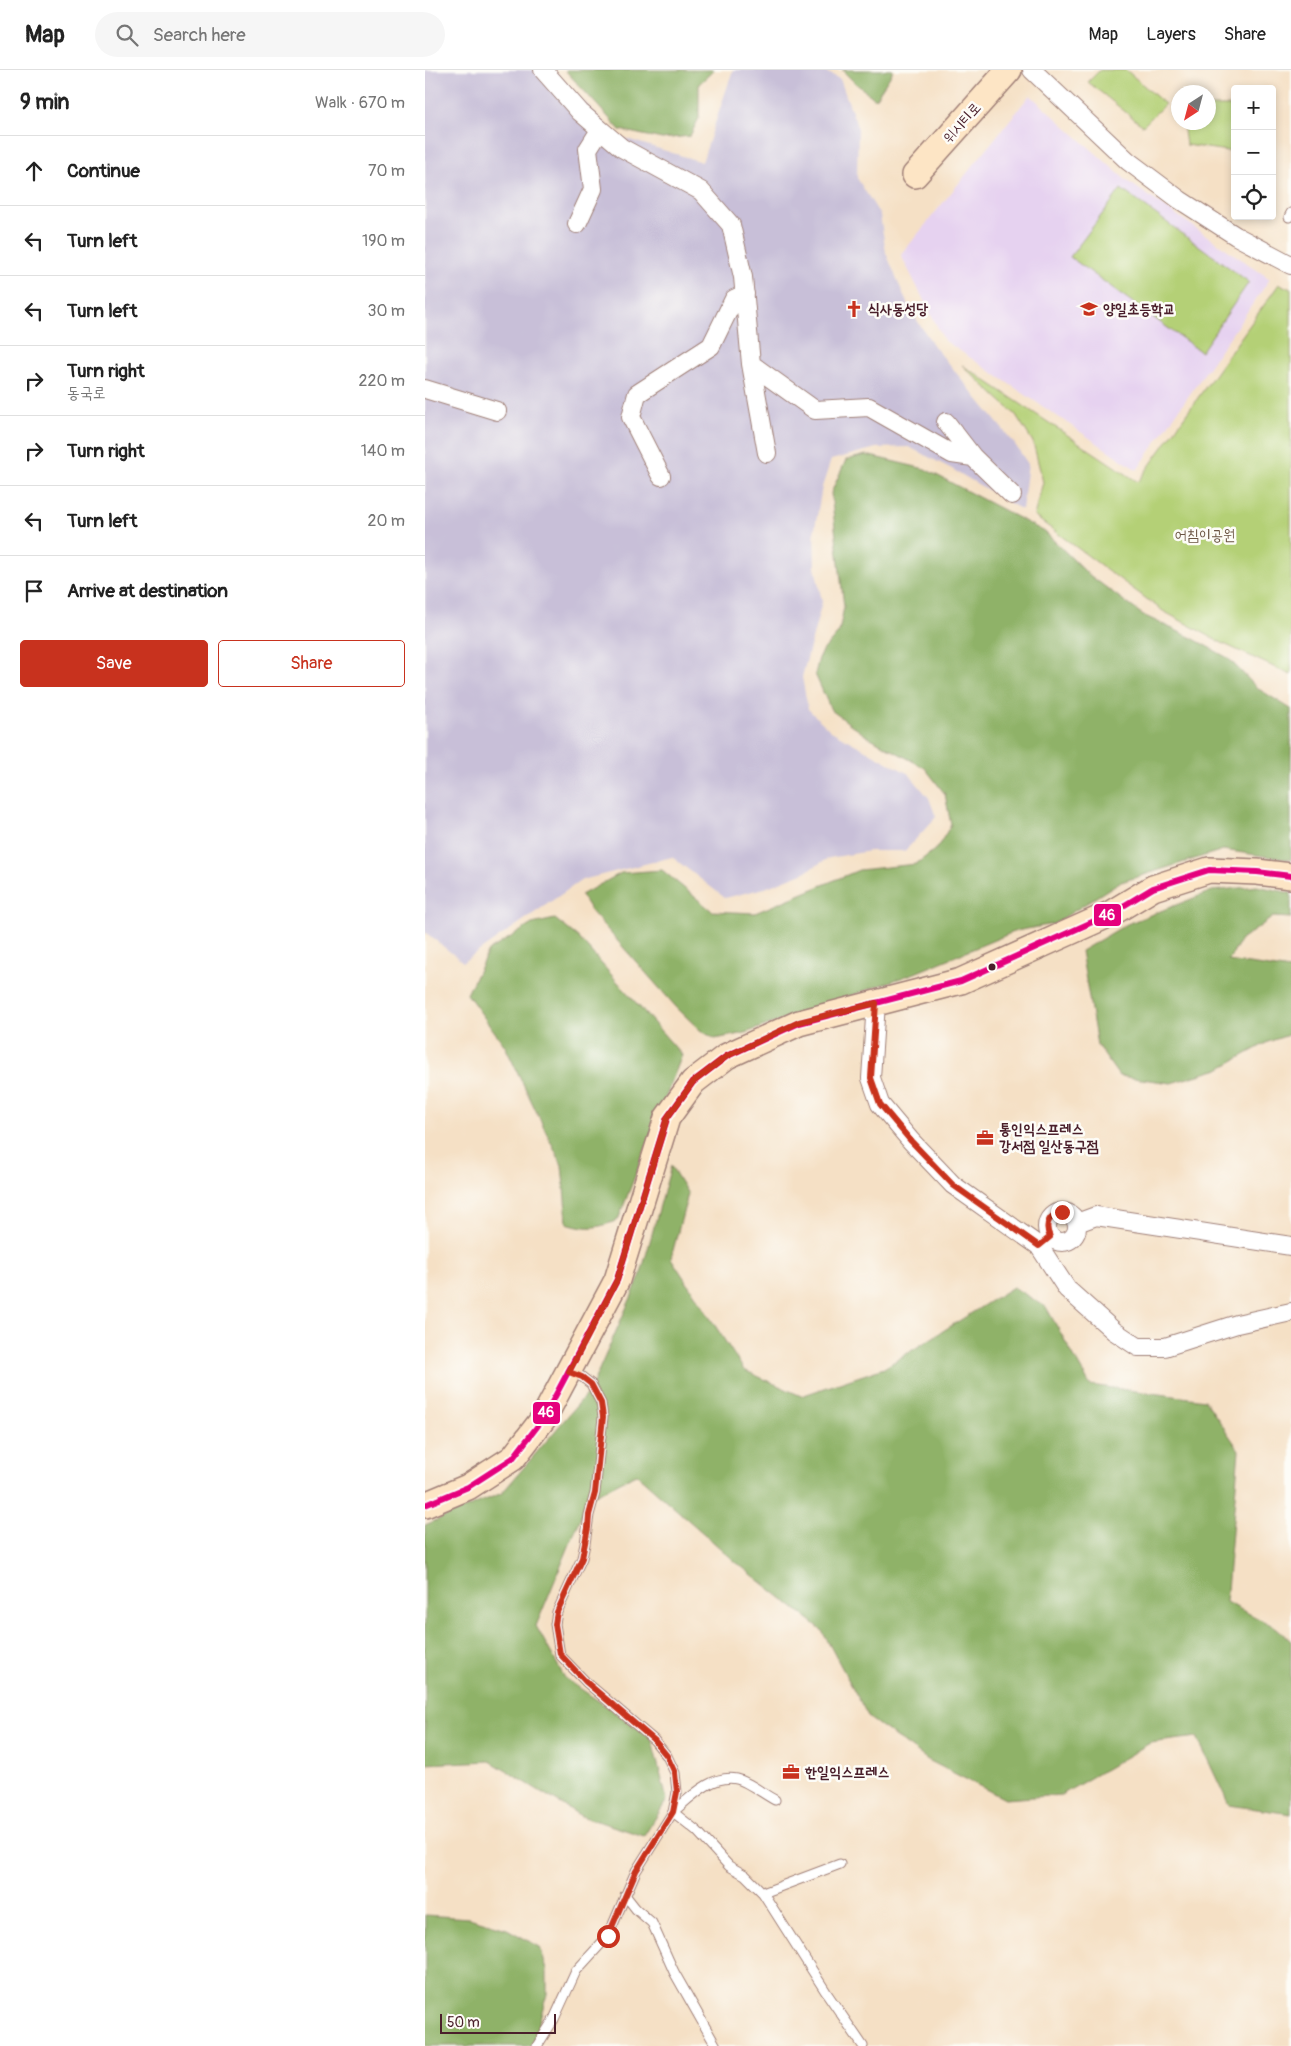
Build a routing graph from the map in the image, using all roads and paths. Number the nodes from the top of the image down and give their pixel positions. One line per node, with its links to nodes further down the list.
1 (543, 70): 4 (street)
2 (1009, 70): 5 (street, 위시티로)
3 (1033, 70): 7 (street)
4 (600, 130): 6 (street); 8 (street)
5 (915, 175)
6 (577, 224)
7 (1291, 265)
8 (745, 294): 9 (street); 15 (street)
9 (751, 364): 13 (street); 14 (street)
10 (425, 389): 11 (street)
11 (497, 411)
12 (946, 422): 14 (street)
13 (767, 453)
14 (973, 457): 16 (street)
15 (661, 476)
16 (1013, 495)
17 (1291, 876): 18 (street)
18 (876, 1003): 19 (street); 22 (street)
19 (1045, 1241): 20 (street); 21 (street)
20 (1291, 1246)
21 (1291, 1312)
22 (569, 1372): 23 (street); 25 (lane)
23 (425, 1505)
24 (775, 1800): 25 (lane)
25 (673, 1812): 27 (lane); 28 (lane)
26 (840, 1864): 27 (lane)
27 (763, 1893): 31 (lane)
28 (625, 1895): 29 (lane); 30 (lane)
29 (537, 2046)
30 (716, 2046)
31 (863, 2046)

